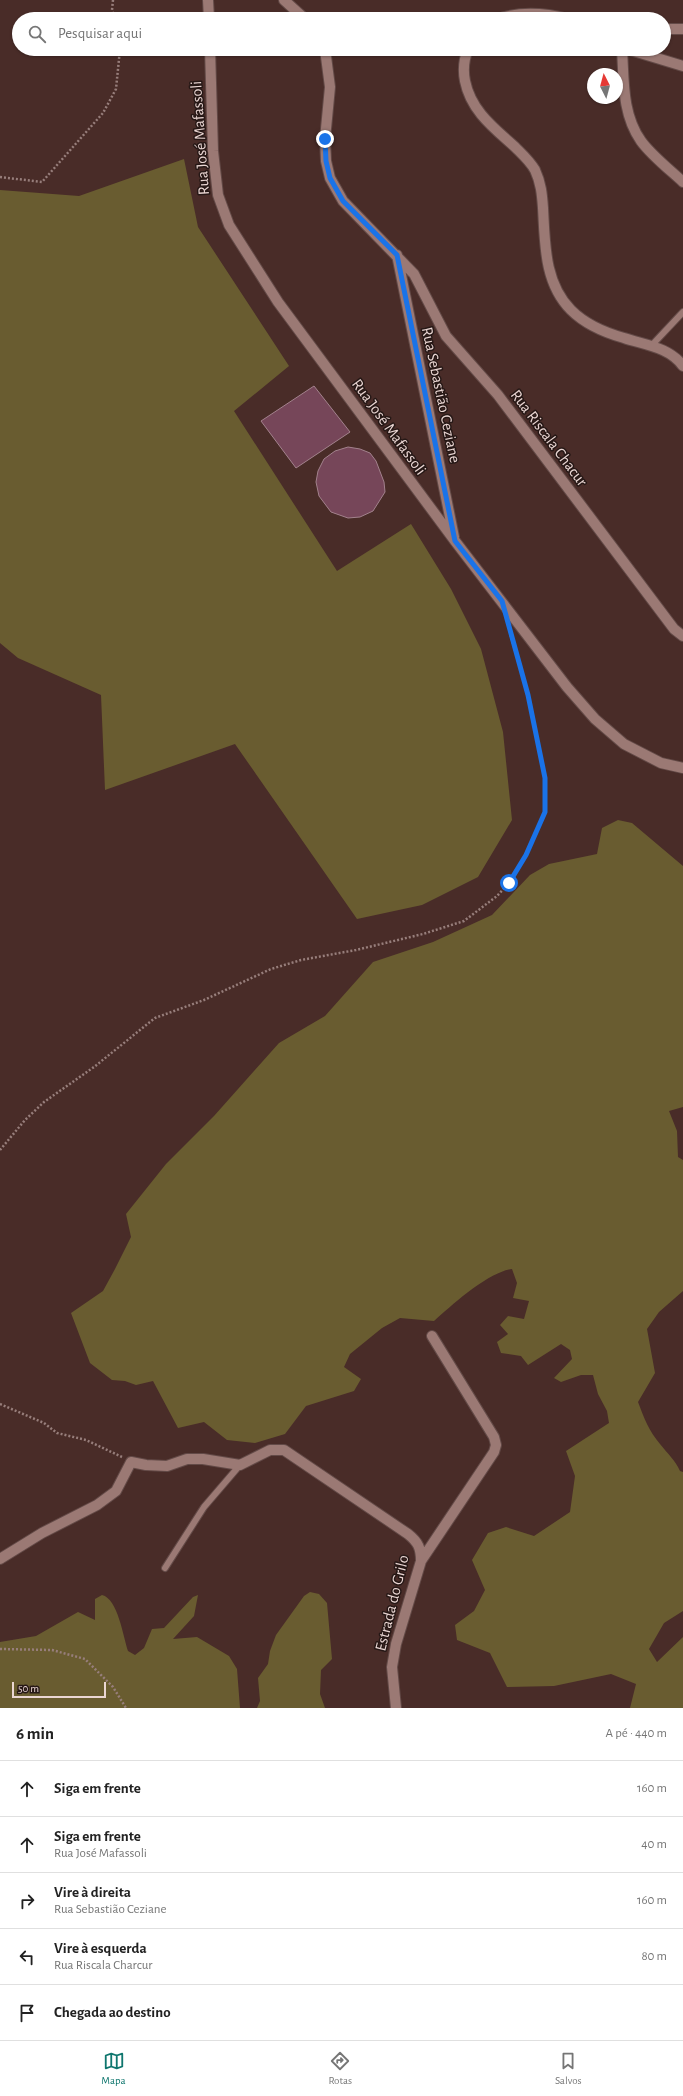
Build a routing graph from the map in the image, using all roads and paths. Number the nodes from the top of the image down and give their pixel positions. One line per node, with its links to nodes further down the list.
1 (113, 0): 4 (path)
2 (208, 0): 5 (street)
3 (284, 0): 6 (street)
4 (113, 12)
5 (209, 12)
6 (297, 12)
7 (671, 29): 8 (street)
8 (683, 29)
9 (119, 56): 16 (path)
10 (210, 56): 22 (street, Rua José Mafassoli)
11 (326, 56): 18 (street, Rua Riscala Chacur)
12 (467, 56): 20 (street)
13 (622, 56): 17 (street)
14 (650, 56): 15 (street)
15 (683, 66)
16 (0, 176)
17 (683, 182)
18 (397, 255): 22 (street, Rua Sebastião Ceziane); 24 (street, Rua Riscala Chacur)
19 (683, 312): 20 (lane)
20 (652, 345): 21 (street)
21 (683, 366)
22 (455, 541): 25 (street, Rua José Mafassoli)
23 (510, 630): 26 (path)
24 (683, 636)
25 (683, 768)
26 (0, 1150)
27 (432, 1336): 32 (street)
28 (0, 1404): 29 (path)
29 (131, 1462): 30 (street); 31 (street)
30 (240, 1465): 32 (street, Estrada do Grilo); 33 (lane)
31 (0, 1559)
32 (421, 1561): 36 (street, Estrada do Grilo)
33 (165, 1568)
34 (0, 1649): 35 (path)
35 (126, 1708)
36 (396, 1708)

